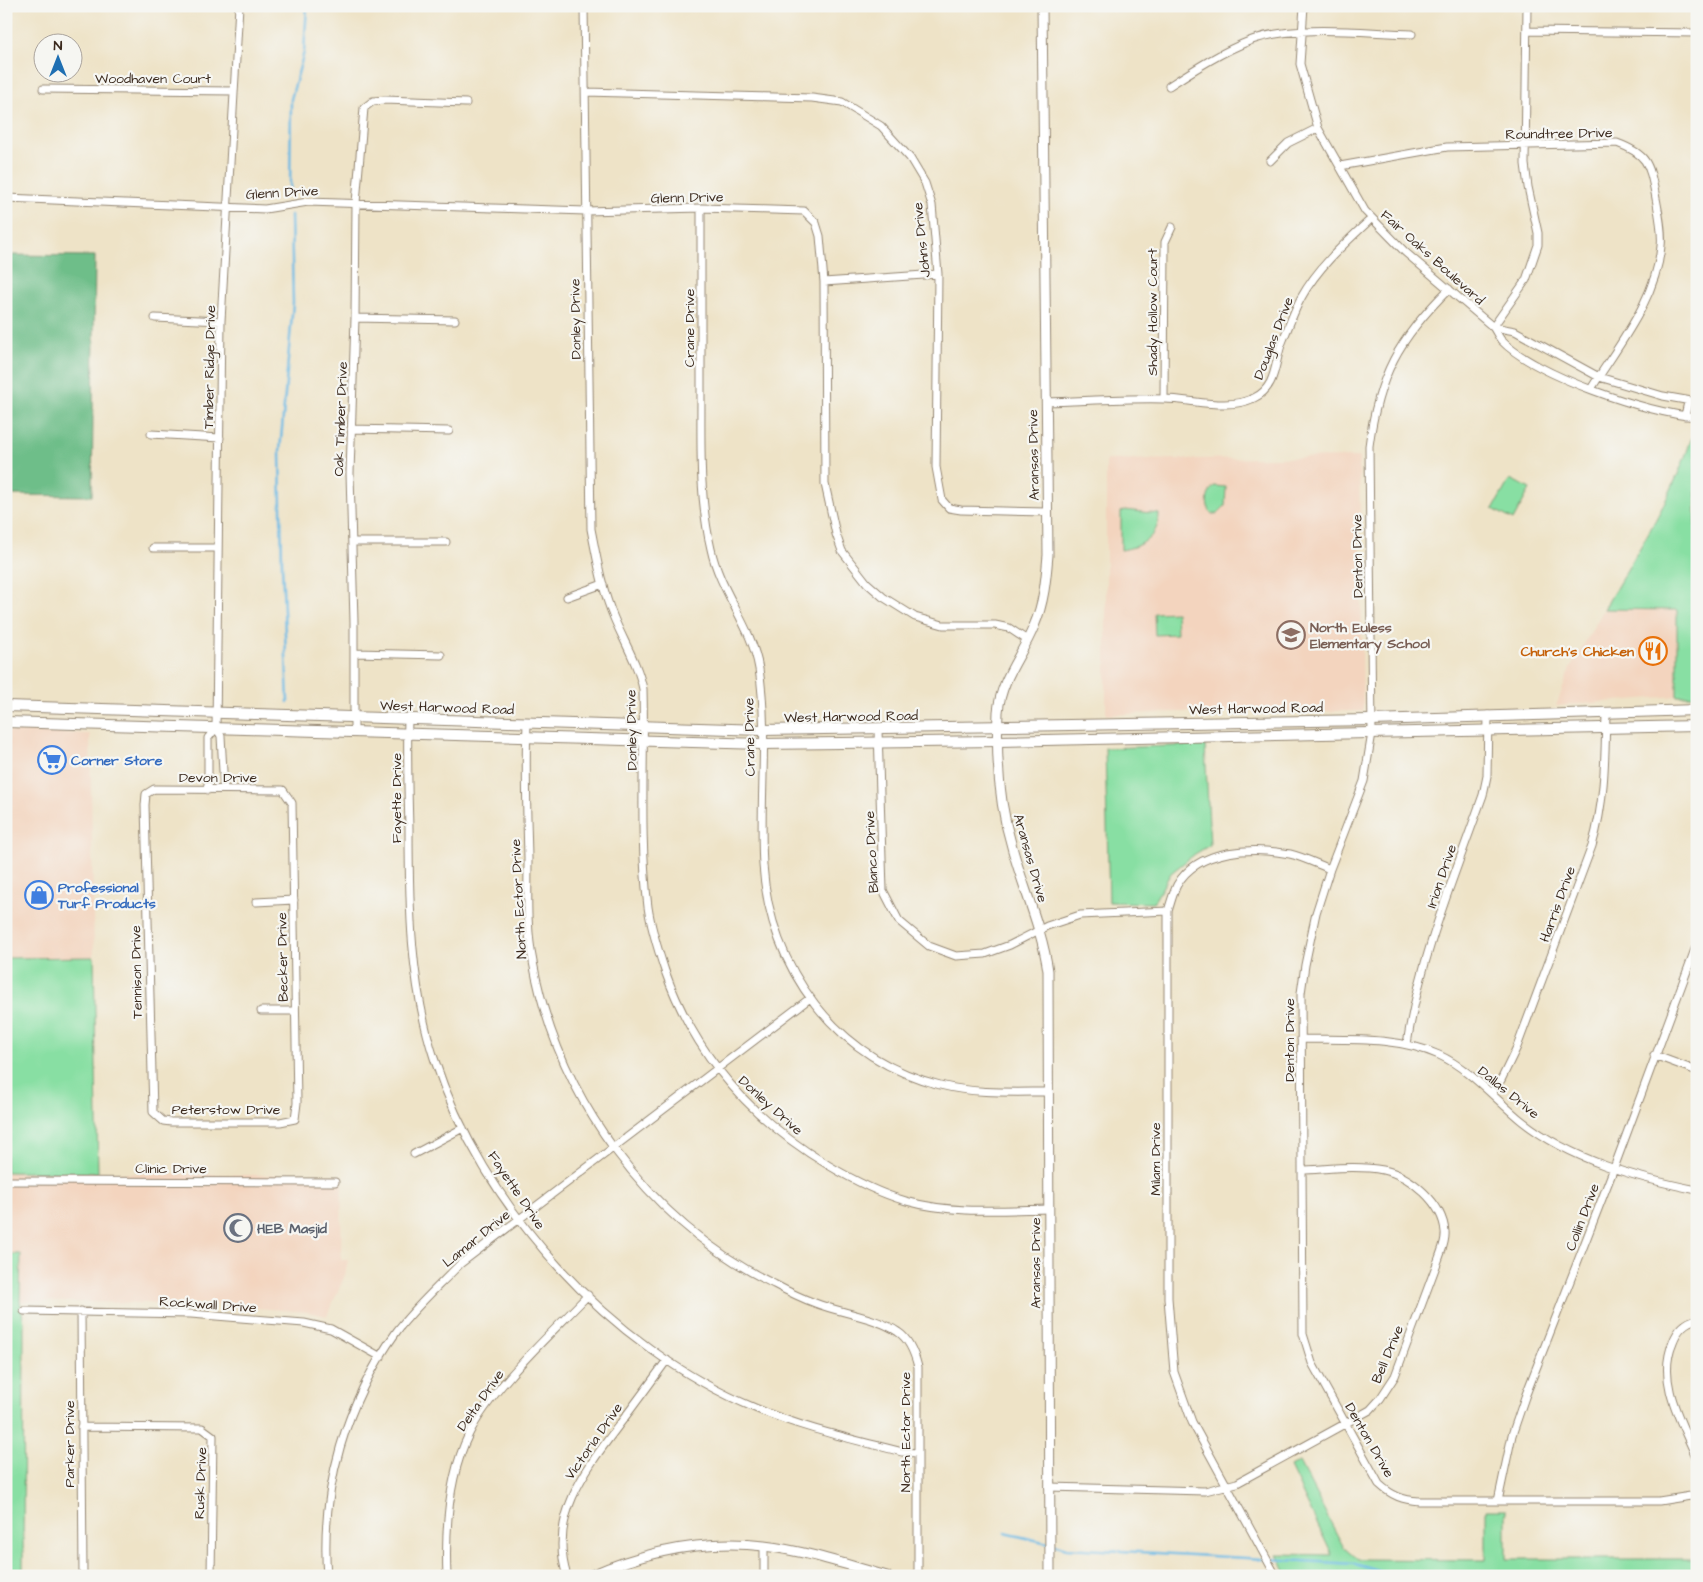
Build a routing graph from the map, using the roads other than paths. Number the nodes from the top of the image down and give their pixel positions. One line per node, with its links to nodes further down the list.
1 (239, 6): 12 (street, Timber Ridge Drive)
2 (584, 6): 13 (street, Donley Drive)
3 (1042, 6): 37 (street, Aransas Drive)
4 (1304, 6): 6 (street, Fair Oaks Boulevard)
5 (1527, 6): 7 (street)
6 (1304, 31): 9 (street); 10 (street); 15 (street, Fair Oaks Boulevard)
7 (1526, 31): 8 (street); 16 (street)
8 (1697, 33)
9 (1412, 34)
10 (1169, 86)
11 (43, 90): 12 (street, Woodhaven Court)
12 (234, 91): 21 (street, Timber Ridge Drive)
13 (586, 92): 23 (street, Donley Drive); 26 (street, Johns Drive)
14 (466, 103): 20 (street, Oak Timber Drive)
15 (1318, 128): 17 (street); 18 (street, Fair Oaks Boulevard)
16 (1525, 147): 18 (street, Roundtree Drive); 33 (street); 34 (street, Roundtree Drive)
17 (1270, 161)
18 (1340, 166): 24 (street, Fair Oaks Boulevard)
19 (6, 198): 21 (street, Glenn Drive)
20 (356, 203): 21 (street, Glenn Drive); 23 (street, Glenn Drive); 30 (street, Oak Timber Drive)
21 (228, 207): 32 (street, Timber Ridge Drive)
22 (701, 208): 23 (street, Glenn Drive); 27 (street, Glenn Drive); 74 (street, Crane Drive)
23 (586, 211): 51 (street, Donley Drive)
24 (1371, 219): 28 (street, Fair Oaks Boulevard); 36 (street, Douglas Drive)
25 (1172, 227): 36 (street, Shady Hollow Court)
26 (938, 274): 27 (street); 46 (street, Johns Drive)
27 (824, 282): 53 (street, Glenn Drive)
28 (1449, 289): 33 (street, Fair Oaks Boulevard); 65 (street, Denton Drive)
29 (155, 318): 32 (street)
30 (355, 318): 31 (street); 42 (street, Oak Timber Drive)
31 (455, 320)
32 (221, 321): 45 (street, Timber Ridge Drive)
33 (1493, 326): 34 (street, Fair Oaks Boulevard); 35 (street, Fair Oaks Boulevard)
34 (1599, 377): 35 (street, Roundtree Drive); 38 (street, Fair Oaks Boulevard)
35 (1591, 389): 40 (street, Fair Oaks Boulevard)
36 (1164, 399): 37 (street, Douglas Drive)
37 (1046, 402): 46 (street, Aransas Drive)
38 (1688, 402): 39 (street, Fair Oaks Boulevard); 40 (street)
39 (1697, 402)
40 (1685, 416): 41 (street, Fair Oaks Boulevard)
41 (1697, 417)
42 (351, 429): 43 (street); 47 (street, Oak Timber Drive)
43 (449, 431)
44 (151, 434): 45 (street)
45 (220, 438): 50 (street, Timber Ridge Drive)
46 (1047, 512): 53 (street, Aransas Drive)
47 (353, 542): 48 (street); 54 (street, Oak Timber Drive)
48 (446, 542)
49 (152, 548): 50 (street)
50 (217, 548): 60 (street, Timber Ridge Drive)
51 (602, 584): 52 (street); 69 (street, Donley Drive)
52 (567, 597)
53 (1027, 640): 70 (street, Aransas Drive)
54 (355, 653): 55 (street); 62 (street, Oak Timber Drive)
55 (441, 655)
56 (6, 706): 57 (main road, West Harwood Road)
57 (30, 707): 60 (main road, West Harwood Road); 67 (main road)
58 (1697, 710): 59 (main road, West Harwood Road)
59 (1606, 712): 61 (main road, West Harwood Road); 73 (street, Harris Drive)
60 (217, 713): 62 (main road, West Harwood Road); 72 (street, Timber Ridge Drive)
61 (1488, 715): 65 (main road, West Harwood Road); 76 (street, Irion Drive)
62 (354, 718): 63 (main road, West Harwood Road); 77 (street, Oak Timber Drive)
63 (408, 719): 68 (main road, West Harwood Road); 78 (street, Fayette Drive)
64 (1262, 720): 65 (main road, West Harwood Road); 70 (main road, West Harwood Road); 80 (main road)
65 (1372, 720): 79 (street, Denton Drive)
66 (6, 722): 67 (main road, West Harwood Road)
67 (27, 723): 72 (main road, West Harwood Road)
68 (527, 724): 69 (main road, West Harwood Road); 81 (street, North Ector Drive)
69 (644, 726): 74 (main road, West Harwood Road); 82 (street, Donley Drive)
70 (998, 726): 75 (main road, West Harwood Road); 83 (street, Aransas Drive)
71 (1697, 726): 73 (main road, West Harwood Road)
72 (216, 728): 77 (main road, West Harwood Road); 86 (street); 87 (street)
73 (1606, 728): 76 (main road, West Harwood Road); 105 (street, Harris Drive)
74 (762, 730): 75 (main road, West Harwood Road); 84 (street, Crane Drive)
75 (878, 730): 85 (street, Blanco Drive)
76 (1489, 730): 79 (main road, West Harwood Road); 100 (street, Irion Drive)
77 (354, 732): 78 (main road, West Harwood Road)
78 (408, 733): 81 (main road, West Harwood Road); 108 (street, Fayette Drive)
79 (1372, 733): 80 (main road, West Harwood Road); 90 (street, Denton Drive)
80 (1262, 736): 83 (main road, West Harwood Road)
81 (526, 737): 82 (main road, West Harwood Road); 109 (street, North Ector Drive)
82 (644, 740): 84 (main road, West Harwood Road); 102 (street, Donley Drive)
83 (998, 742): 85 (main road, West Harwood Road); 94 (street, Aransas Drive)
84 (762, 744): 85 (main road, West Harwood Road); 96 (street, Crane Drive)
85 (878, 744): 94 (street, Blanco Drive)
86 (208, 790): 87 (street, Devon Drive); 88 (street, Devon Drive)
87 (224, 790): 89 (street, Devon Drive)
88 (146, 794): 106 (street, Tennison Drive)
89 (288, 796): 91 (street, Becker Drive)
90 (1330, 869): 93 (street, Milam Drive); 99 (street, Denton Drive)
91 (294, 900): 92 (street); 98 (street, Becker Drive)
92 (256, 902)
93 (1168, 911): 94 (street, Blanco Drive); 128 (street, Milam Drive)
94 (1039, 931): 104 (street, Aransas Drive)
95 (1697, 944): 101 (street, Collin Drive)
96 (809, 999): 102 (street, Lamar Drive); 104 (street, Crane Drive)
97 (261, 1011): 98 (street)
98 (295, 1011): 107 (street, Becker Drive)
99 (1301, 1039): 100 (street, Dallas Drive); 112 (street, Denton Drive)
100 (1407, 1044): 105 (street, Dallas Drive)
101 (1654, 1055): 103 (street); 111 (street, Collin Drive)
102 (718, 1070): 109 (street, Lamar Drive); 116 (street, Donley Drive)
103 (1697, 1071)
104 (1048, 1092): 116 (street, Aransas Drive)
105 (1490, 1093): 111 (street, Dallas Drive)
106 (157, 1117): 107 (street, Peterstow Drive)
107 (295, 1119)
108 (463, 1128): 110 (street); 117 (street, Fayette Drive)
109 (612, 1148): 117 (street, Lamar Drive); 126 (street, North Ector Drive)
110 (414, 1154)
111 (1614, 1168): 115 (street, Dallas Drive); 131 (street, Collin Drive)
112 (1302, 1170): 124 (street, Denton Drive); 124 (street, Bell Drive)
113 (6, 1181): 114 (street, Clinic Drive)
114 (335, 1182)
115 (1697, 1190)
116 (1049, 1209): 129 (street, Aransas Drive)
117 (518, 1220): 118 (street, Fayette Drive); 122 (street, Lamar Drive)
118 (588, 1295): 123 (street, Fayette Drive); 137 (street, Delta Drive)
119 (24, 1311): 120 (street, Rockwall Drive)
120 (81, 1311): 122 (street, Rockwall Drive); 125 (street, Parker Drive)
121 (1697, 1319): 127 (street)
122 (381, 1357): 136 (street, Lamar Drive)
123 (667, 1360): 126 (street, Fayette Drive); 138 (street, Victoria Drive)
124 (1345, 1424): 128 (street, Bell Drive); 131 (street, Denton Drive)
125 (81, 1427): 134 (street, Parker Drive); 135 (street, Rusk Drive)
126 (917, 1453): 142 (street, North Ector Drive)
127 (1697, 1459)
128 (1227, 1485): 129 (street, Bell Drive); 133 (street, Milam Drive)
129 (1049, 1487): 143 (street, Aransas Drive)
130 (1697, 1495): 131 (street, Denton Drive)
131 (1498, 1501)
132 (764, 1546): 139 (street); 140 (street); 141 (street)
133 (1274, 1573)
134 (82, 1576)
135 (211, 1576)
136 (327, 1576)
137 (447, 1576)
138 (567, 1576)
139 (589, 1576)
140 (764, 1576)
141 (887, 1576)
142 (918, 1576)
143 (1050, 1576)

